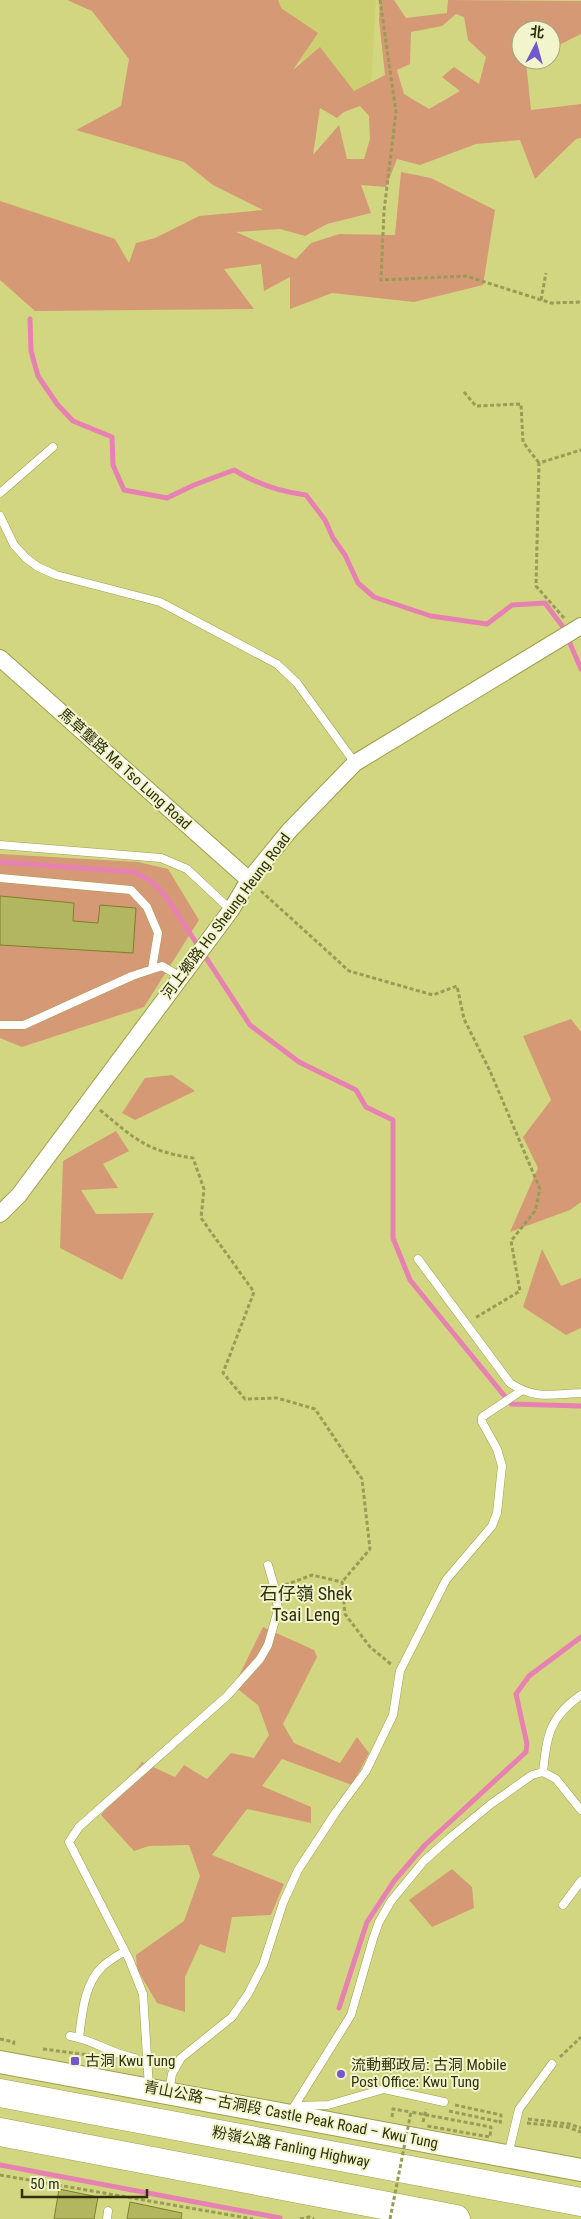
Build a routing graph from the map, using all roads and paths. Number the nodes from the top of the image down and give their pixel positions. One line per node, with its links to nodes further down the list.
1 (380, 0): 3 (path)
2 (546, 273): 3 (path)
3 (541, 300): 4 (path)
4 (581, 302)
5 (464, 392): 8 (path)
6 (52, 447): 9 (lane)
7 (581, 450): 8 (path)
8 (539, 463): 11 (path)
9 (0, 493)
10 (0, 516): 13 (lane)
11 (578, 628): 13 (street, 河上鄉路 Ho Sheung Heung Road)
12 (0, 658): 16 (street, 馬草壟路 Ma Tso Lung Road)
13 (355, 763): 16 (street, 河上鄉路 Ho Sheung Heung Road)
14 (0, 845): 17 (lane)
15 (0, 878): 18 (lane)
16 (249, 880): 17 (street, 河上鄉路 Ho Sheung Heung Road); 24 (path)
17 (231, 910): 19 (street, 河上鄉路 Ho Sheung Heung Road)
18 (152, 969): 19 (lane); 20 (lane)
19 (181, 977): 21 (street, 河上鄉路 Ho Sheung Heung Road)
20 (0, 1025)
21 (88, 1100): 22 (street, 河上鄉路 Ho Sheung Heung Road); 28 (path)
22 (0, 1214)
23 (418, 1259): 24 (lane)
24 (466, 1323): 25 (lane)
25 (521, 1391): 26 (lane); 30 (lane)
26 (581, 1393)
27 (268, 1565): 29 (lane)
28 (342, 1582): 29 (path); 30 (path)
29 (276, 1589): 36 (lane)
30 (400, 1671): 45 (lane)
31 (581, 1695): 32 (lane)
32 (544, 1772): 33 (lane); 49 (lane)
33 (581, 1810)
34 (581, 1881): 35 (lane)
35 (563, 1905)
36 (124, 1951): 39 (lane); 45 (lane)
37 (70, 2036): 39 (lane)
38 (581, 2036): 44 (path)
39 (79, 2038): 42 (lane)
40 (0, 2040): 41 (path)
41 (14, 2042)
42 (135, 2058)
43 (0, 2062): 45 (main road, 青山公路－古洞段 Castle Peak Road – Kwu Tung)
44 (552, 2064): 55 (lane)
45 (159, 2090): 49 (main road, 青山公路－古洞段 Castle Peak Road – Kwu Tung)
46 (0, 2093): 58 (highway, 粉嶺公路 Fanling Highway)
47 (428, 2099): 48 (lane); 49 (lane); 51 (path)
48 (444, 2102)
49 (293, 2110): 55 (main road, 青山公路－古洞段 Castle Peak Road – Kwu Tung)
50 (528, 2119): 53 (path)
51 (422, 2125)
52 (427, 2126): 62 (path, bridge)
53 (581, 2128)
54 (0, 2132): 63 (highway)
55 (507, 2156): 56 (main road, 青山公路－古洞段 Castle Peak Road – Kwu Tung)
56 (581, 2170)
57 (0, 2175): 59 (path)
58 (581, 2202)
59 (253, 2219)
60 (300, 2219): 61 (path)
61 (314, 2219)
62 (390, 2219)
63 (456, 2219)

